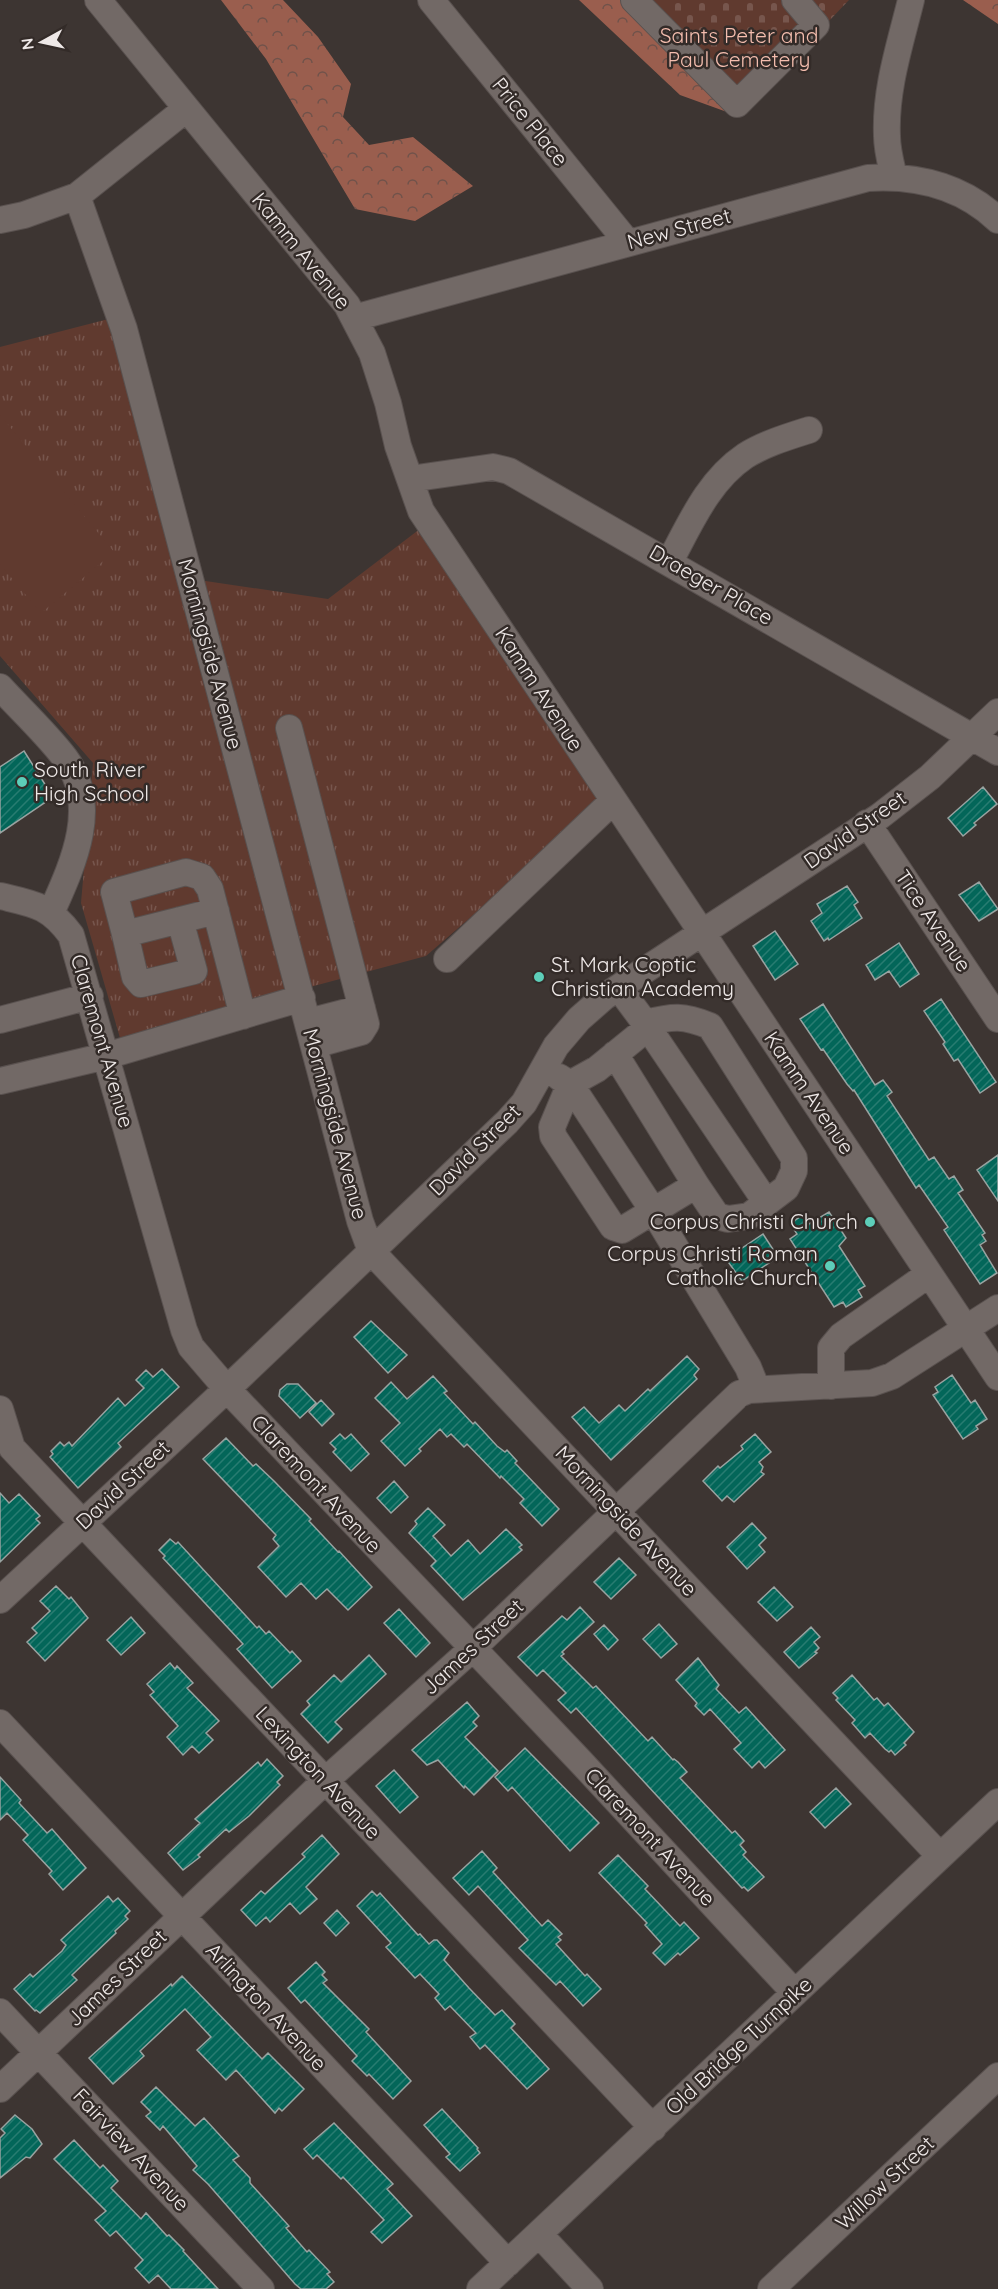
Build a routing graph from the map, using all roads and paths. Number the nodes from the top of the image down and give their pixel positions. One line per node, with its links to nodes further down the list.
1 (98, 0): 6 (street, Kamm Avenue)
2 (431, 0): 11 (street, Price Place)
3 (634, 0): 4 (street)
4 (795, 0)
5 (911, 0): 7 (street)
6 (186, 109): 8 (street); 12 (street, Kamm Avenue)
7 (894, 177): 10 (street, New Street); 11 (street, New Street)
8 (76, 196): 9 (street); 35 (street, Morningside Avenue)
9 (0, 220)
10 (998, 220)
11 (628, 243): 12 (street, New Street)
12 (354, 318): 14 (street, Kamm Avenue)
13 (809, 430): 15 (street)
14 (410, 478): 15 (street, Draeger Place); 21 (street, Kamm Avenue)
15 (670, 561): 19 (street, Draeger Place)
16 (0, 687): 25 (street)
17 (998, 712): 19 (street, David Street)
18 (289, 728): 35 (street)
19 (972, 737): 20 (street, Draeger Place); 22 (street, David Street)
20 (998, 752)
21 (613, 801): 27 (street, Kamm Avenue); 29 (street)
22 (867, 823): 27 (street, David Street); 33 (street, Tice Avenue)
23 (0, 896): 25 (street, Claremont Avenue)
24 (216, 911): 26 (street); 28 (street); 32 (street)
25 (51, 914): 31 (street, Claremont Avenue)
26 (180, 920): 28 (street); 28 (street)
27 (703, 933): 30 (street, David Street); 46 (street, Kamm Avenue)
28 (125, 934)
29 (447, 959)
30 (619, 988): 36 (street); 39 (street, David Street)
31 (90, 996): 34 (street); 38 (street, Claremont Avenue)
32 (243, 1016): 35 (street); 38 (street)
33 (998, 1019)
34 (0, 1020)
35 (308, 1022): 45 (street, Morningside Avenue)
36 (645, 1023): 37 (street); 43 (street); 43 (street)
37 (615, 1054): 41 (street); 42 (street)
38 (106, 1056): 40 (street); 51 (street, Claremont Avenue)
39 (543, 1067): 41 (street); 45 (street, David Street)
40 (0, 1081)
41 (570, 1084): 44 (street); 44 (street)
42 (696, 1185): 43 (street); 44 (street)
43 (766, 1202)
44 (654, 1212): 52 (street)
45 (371, 1251): 51 (street, David Street); 54 (street, Morningside Avenue)
46 (929, 1274): 48 (street, Kamm Avenue); 50 (street)
47 (998, 1308): 48 (street, James Street)
48 (966, 1329): 49 (street, Kamm Avenue); 50 (street, James Street)
49 (998, 1377)
50 (831, 1386): 52 (street, James Street)
51 (227, 1389): 55 (street, David Street); 57 (street, Claremont Avenue)
52 (757, 1389): 54 (street, James Street)
53 (0, 1409): 55 (street, Lexington Avenue)
54 (618, 1512): 57 (street, James Street); 61 (street, Morningside Avenue)
55 (82, 1523): 56 (street, David Street); 59 (street, Lexington Avenue)
56 (0, 1600)
57 (472, 1649): 59 (street, James Street); 63 (street, Claremont Avenue)
58 (0, 1724): 62 (street, Arlington Avenue)
59 (326, 1781): 62 (street, James Street); 68 (street, Lexington Avenue)
60 (998, 1802): 61 (street, Old Bridge Turnpike)
61 (940, 1856): 63 (street, Old Bridge Turnpike)
62 (181, 1917): 65 (street, James Street); 70 (street, Arlington Avenue)
63 (795, 1993): 68 (street, Old Bridge Turnpike)
64 (0, 2012): 65 (street, Fairview Avenue)
65 (39, 2053): 67 (street, James Street); 71 (street, Fairview Avenue)
66 (998, 2076): 74 (street, Willow Street)
67 (0, 2090)
68 (653, 2128): 69 (street, Old Bridge Turnpike)
69 (539, 2234): 70 (street, Old Bridge Turnpike); 73 (street)
70 (508, 2263): 72 (street, Old Bridge Turnpike)
71 (261, 2289)
72 (480, 2289)
73 (590, 2289)
74 (771, 2289)

